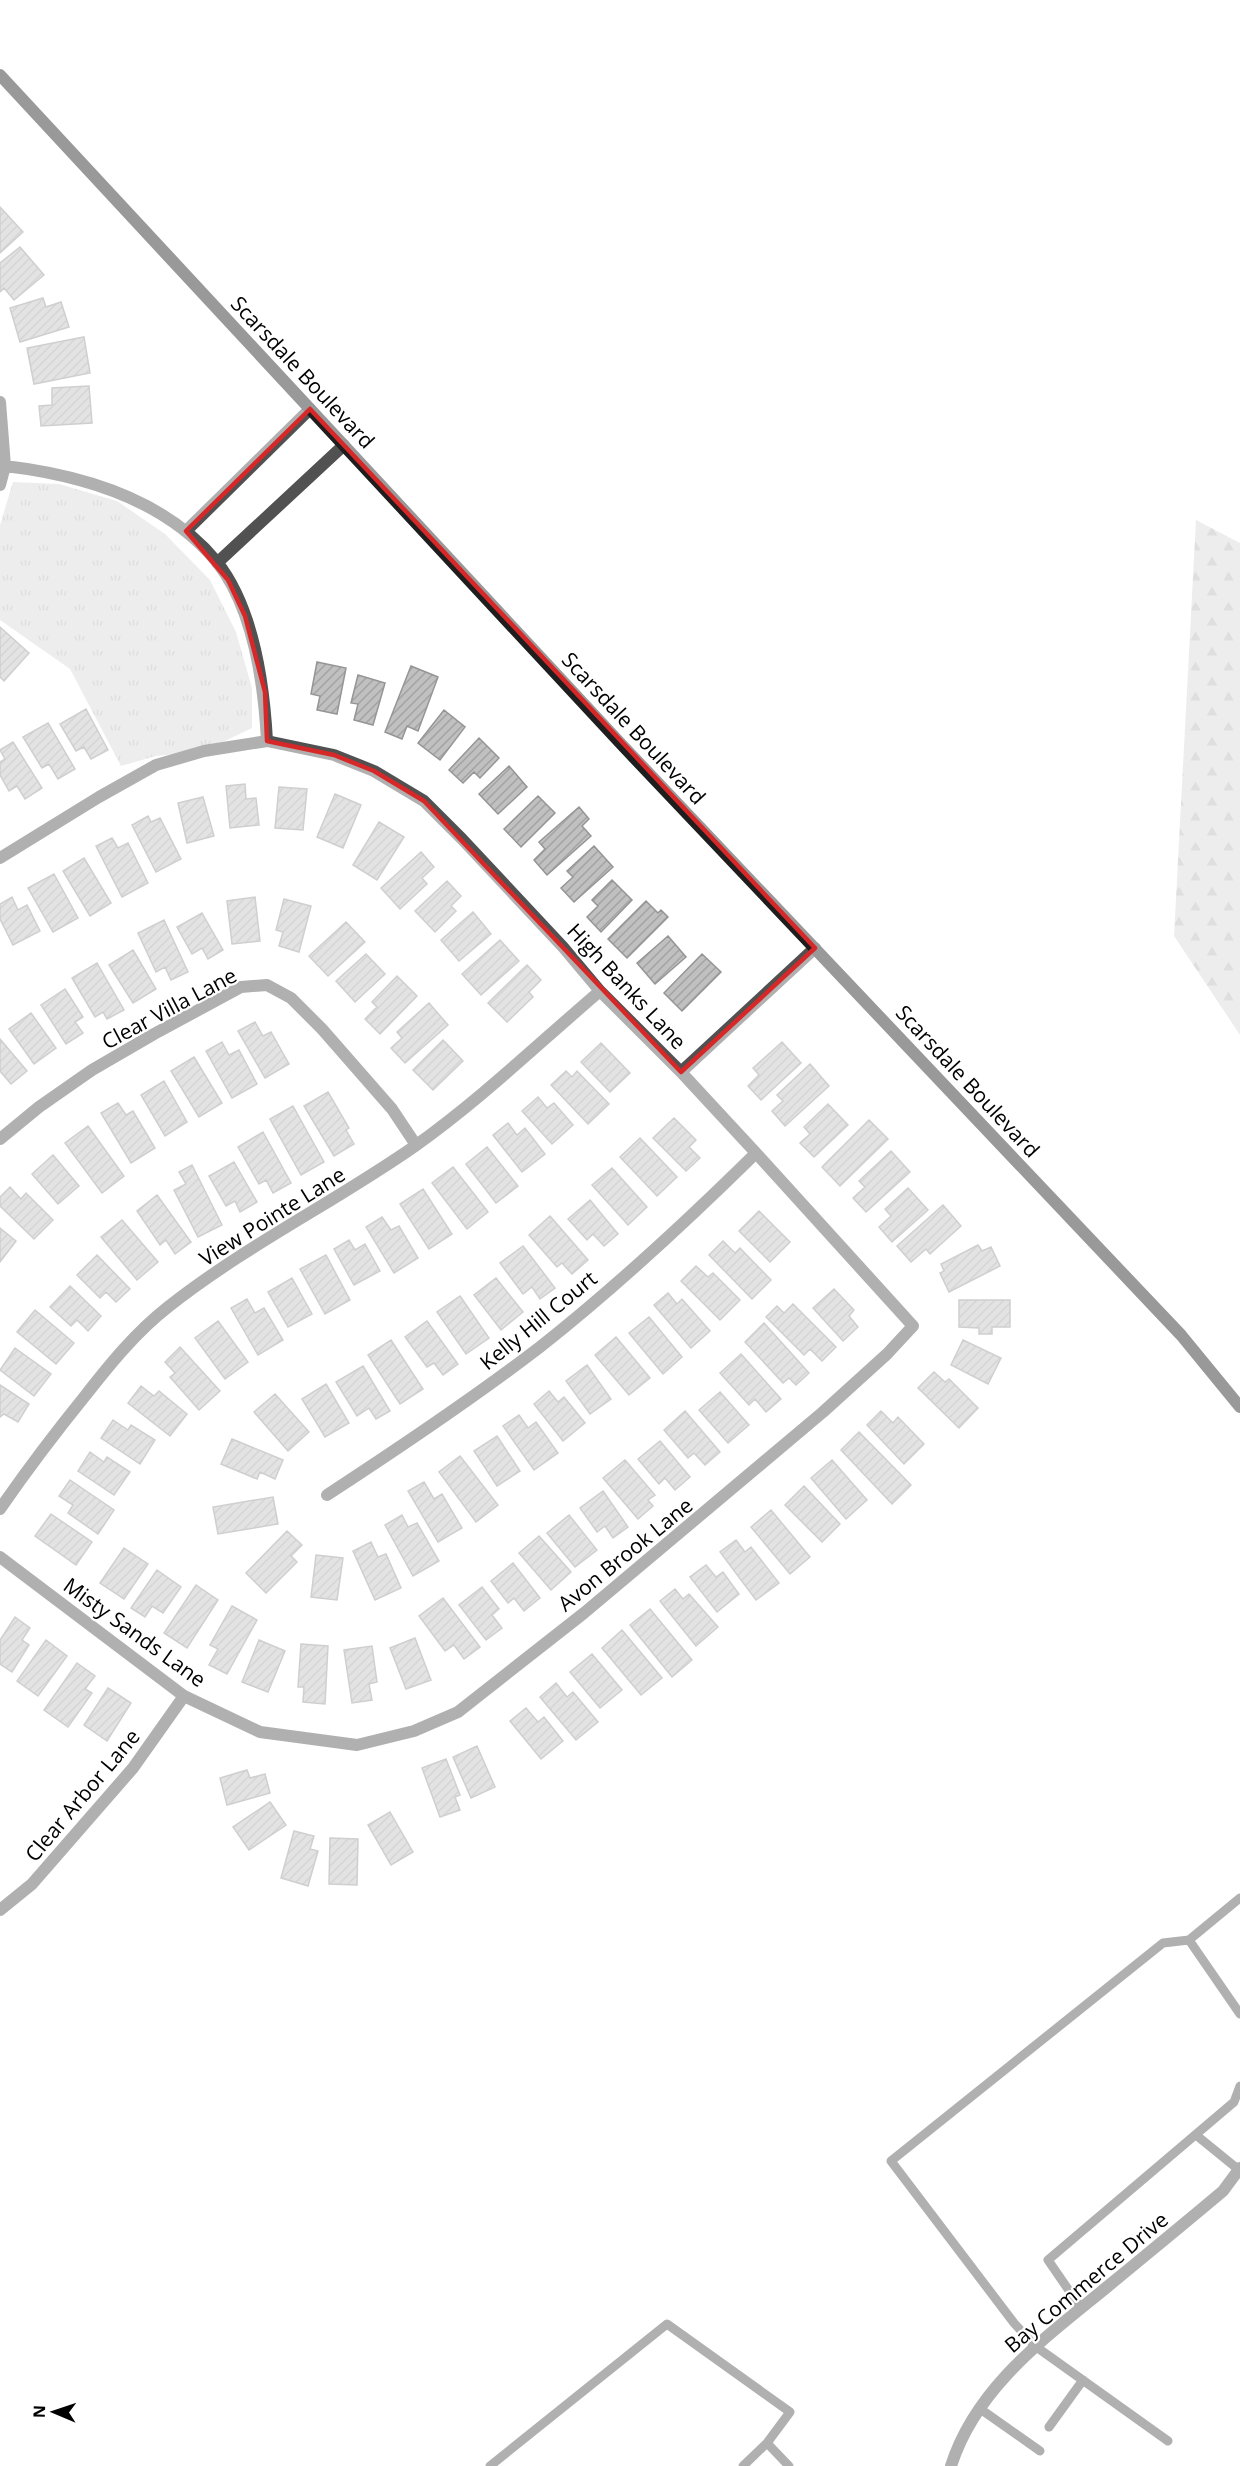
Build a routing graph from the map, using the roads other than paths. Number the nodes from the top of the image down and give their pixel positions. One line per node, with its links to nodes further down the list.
1 (0, 75): 3 (main road, Scarsdale Boulevard)
2 (0, 402): 5 (street)
3 (310, 409): 4 (main road, Scarsdale Boulevard); 7 (street)
4 (344, 446): 8 (street); 11 (main road, Scarsdale Boulevard)
5 (5, 466): 6 (street); 7 (street)
6 (0, 485)
7 (186, 531): 8 (street)
8 (217, 563): 9 (street)
9 (267, 741): 10 (street, High Banks Lane); 12 (street, High Banks Lane)
10 (0, 858)
11 (815, 948): 13 (street); 18 (main road, Scarsdale Boulevard)
12 (600, 991): 13 (street, High Banks Lane); 15 (street, View Pointe Lane)
13 (681, 1072): 16 (street, High Banks Lane)
14 (0, 1139): 15 (street, Clear Villa Lane)
15 (416, 1145): 20 (street, View Pointe Lane)
16 (756, 1153): 17 (street, High Banks Lane); 19 (street, Kelly Hill Court)
17 (913, 1326): 23 (street, Avon Brook Lane)
18 (1240, 1407)
19 (327, 1495)
20 (0, 1509)
21 (0, 1557): 22 (street, Misty Sands Lane)
22 (184, 1696): 23 (street, Misty Sands Lane); 25 (street, Clear Arbor Lane)
23 (324, 1742)
24 (1240, 1899): 26 (lane)
25 (0, 1910)
26 (1189, 1940): 27 (lane); 32 (lane)
27 (1240, 2014)
28 (1240, 2086): 29 (lane)
29 (1196, 2135): 30 (lane); 31 (lane)
30 (1239, 2169): 31 (street, Bay Commerce Drive)
31 (1081, 2308): 32 (street, Bay Commerce Drive)
32 (1035, 2346): 33 (lane); 34 (street, Bay Commerce Drive)
33 (1083, 2380): 35 (lane); 36 (lane)
34 (979, 2408): 38 (lane); 42 (street, Bay Commerce Drive)
35 (1049, 2427)
36 (1168, 2441)
37 (767, 2443): 39 (lane); 40 (lane); 41 (lane)
38 (1040, 2451)
39 (490, 2466)
40 (743, 2466)
41 (789, 2466)
42 (951, 2466)

